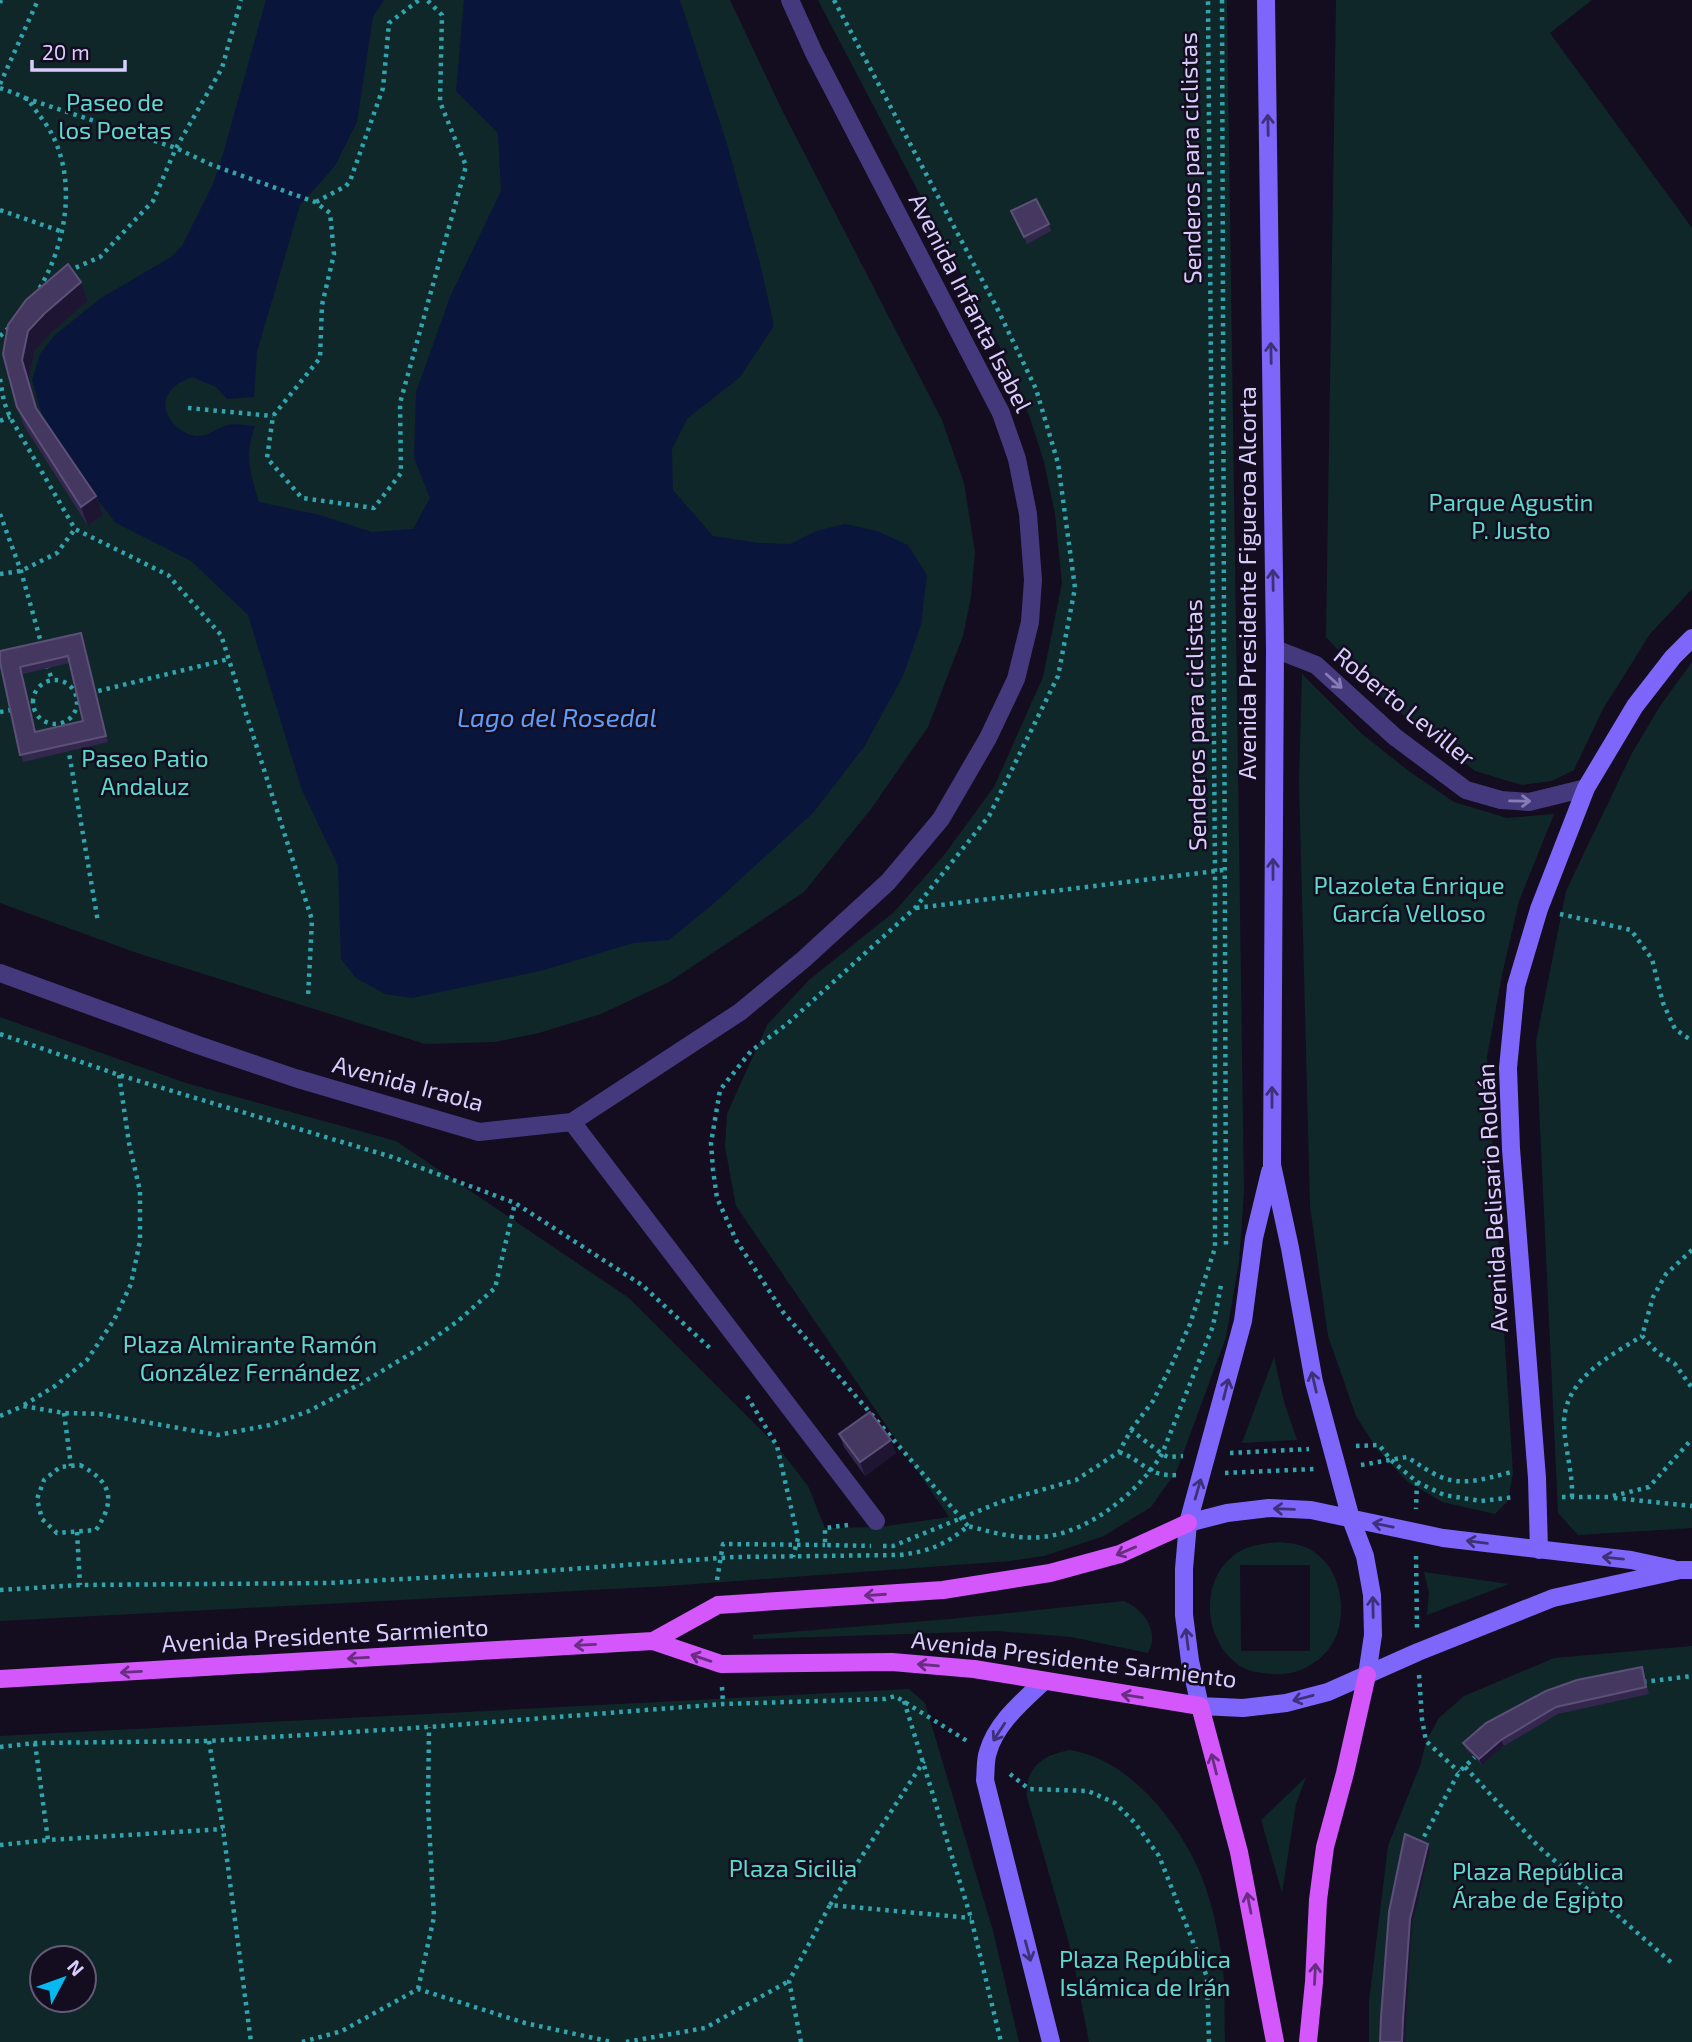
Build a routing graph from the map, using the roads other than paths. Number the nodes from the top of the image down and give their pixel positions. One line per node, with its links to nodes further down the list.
1 (790, 0): 7 (street, Avenida Infanta Isabel)
2 (1266, 0): 4 (main road, Avenida Presidente Figueroa Alcorta, one-way to 2)
3 (1692, 638): 5 (main road, Avenida Belisario Roldán)
4 (1275, 649): 5 (street, Roberto Leviller, one-way to 5); 8 (main road, Avenida Presidente Figueroa Alcorta, one-way to 4)
5 (1586, 788): 12 (main road, Avenida Belisario Roldán)
6 (0, 973): 7 (street, Avenida Iraola)
7 (572, 1122): 10 (street)
8 (1272, 1165): 9 (main road, Avenida Presidente Figueroa Alcorta, one-way to 8); 11 (main road, Avenida Presidente Figueroa Alcorta, one-way to 8)
9 (1351, 1519): 11 (main road, Avenida Presidente Sarmiento, one-way to 11); 12 (main road, Avenida Presidente Sarmiento, one-way to 9); 15 (main road, Avenida Presidente Figueroa Alcorta, one-way to 9)
10 (876, 1521)
11 (1188, 1523): 14 (main road, Avenida Presidente Sarmiento, one-way to 14); 18 (main road, Avenida Presidente Figueroa Alcorta, one-way to 11)
12 (1539, 1550): 13 (main road, Avenida Presidente Sarmiento, one-way to 12)
13 (1686, 1570): 15 (main road, Avenida Presidente Sarmiento)
14 (653, 1641): 16 (main road, Avenida Presidente Sarmiento, one-way to 16); 17 (main road, Avenida Presidente Sarmiento, one-way to 14)
15 (1367, 1675): 18 (main road, Avenida Presidente Sarmiento, one-way to 18); 21 (main road, Avenida Presidente Figueroa Alcorta, one-way to 15)
16 (0, 1679)
17 (1044, 1681): 18 (main road, Avenida Presidente Sarmiento, one-way to 17); 19 (main road, one-way to 19)
18 (1200, 1706): 20 (main road, Avenida Presidente Figueroa Alcorta, one-way to 18)
19 (1051, 2042)
20 (1275, 2042)
21 (1308, 2042)

